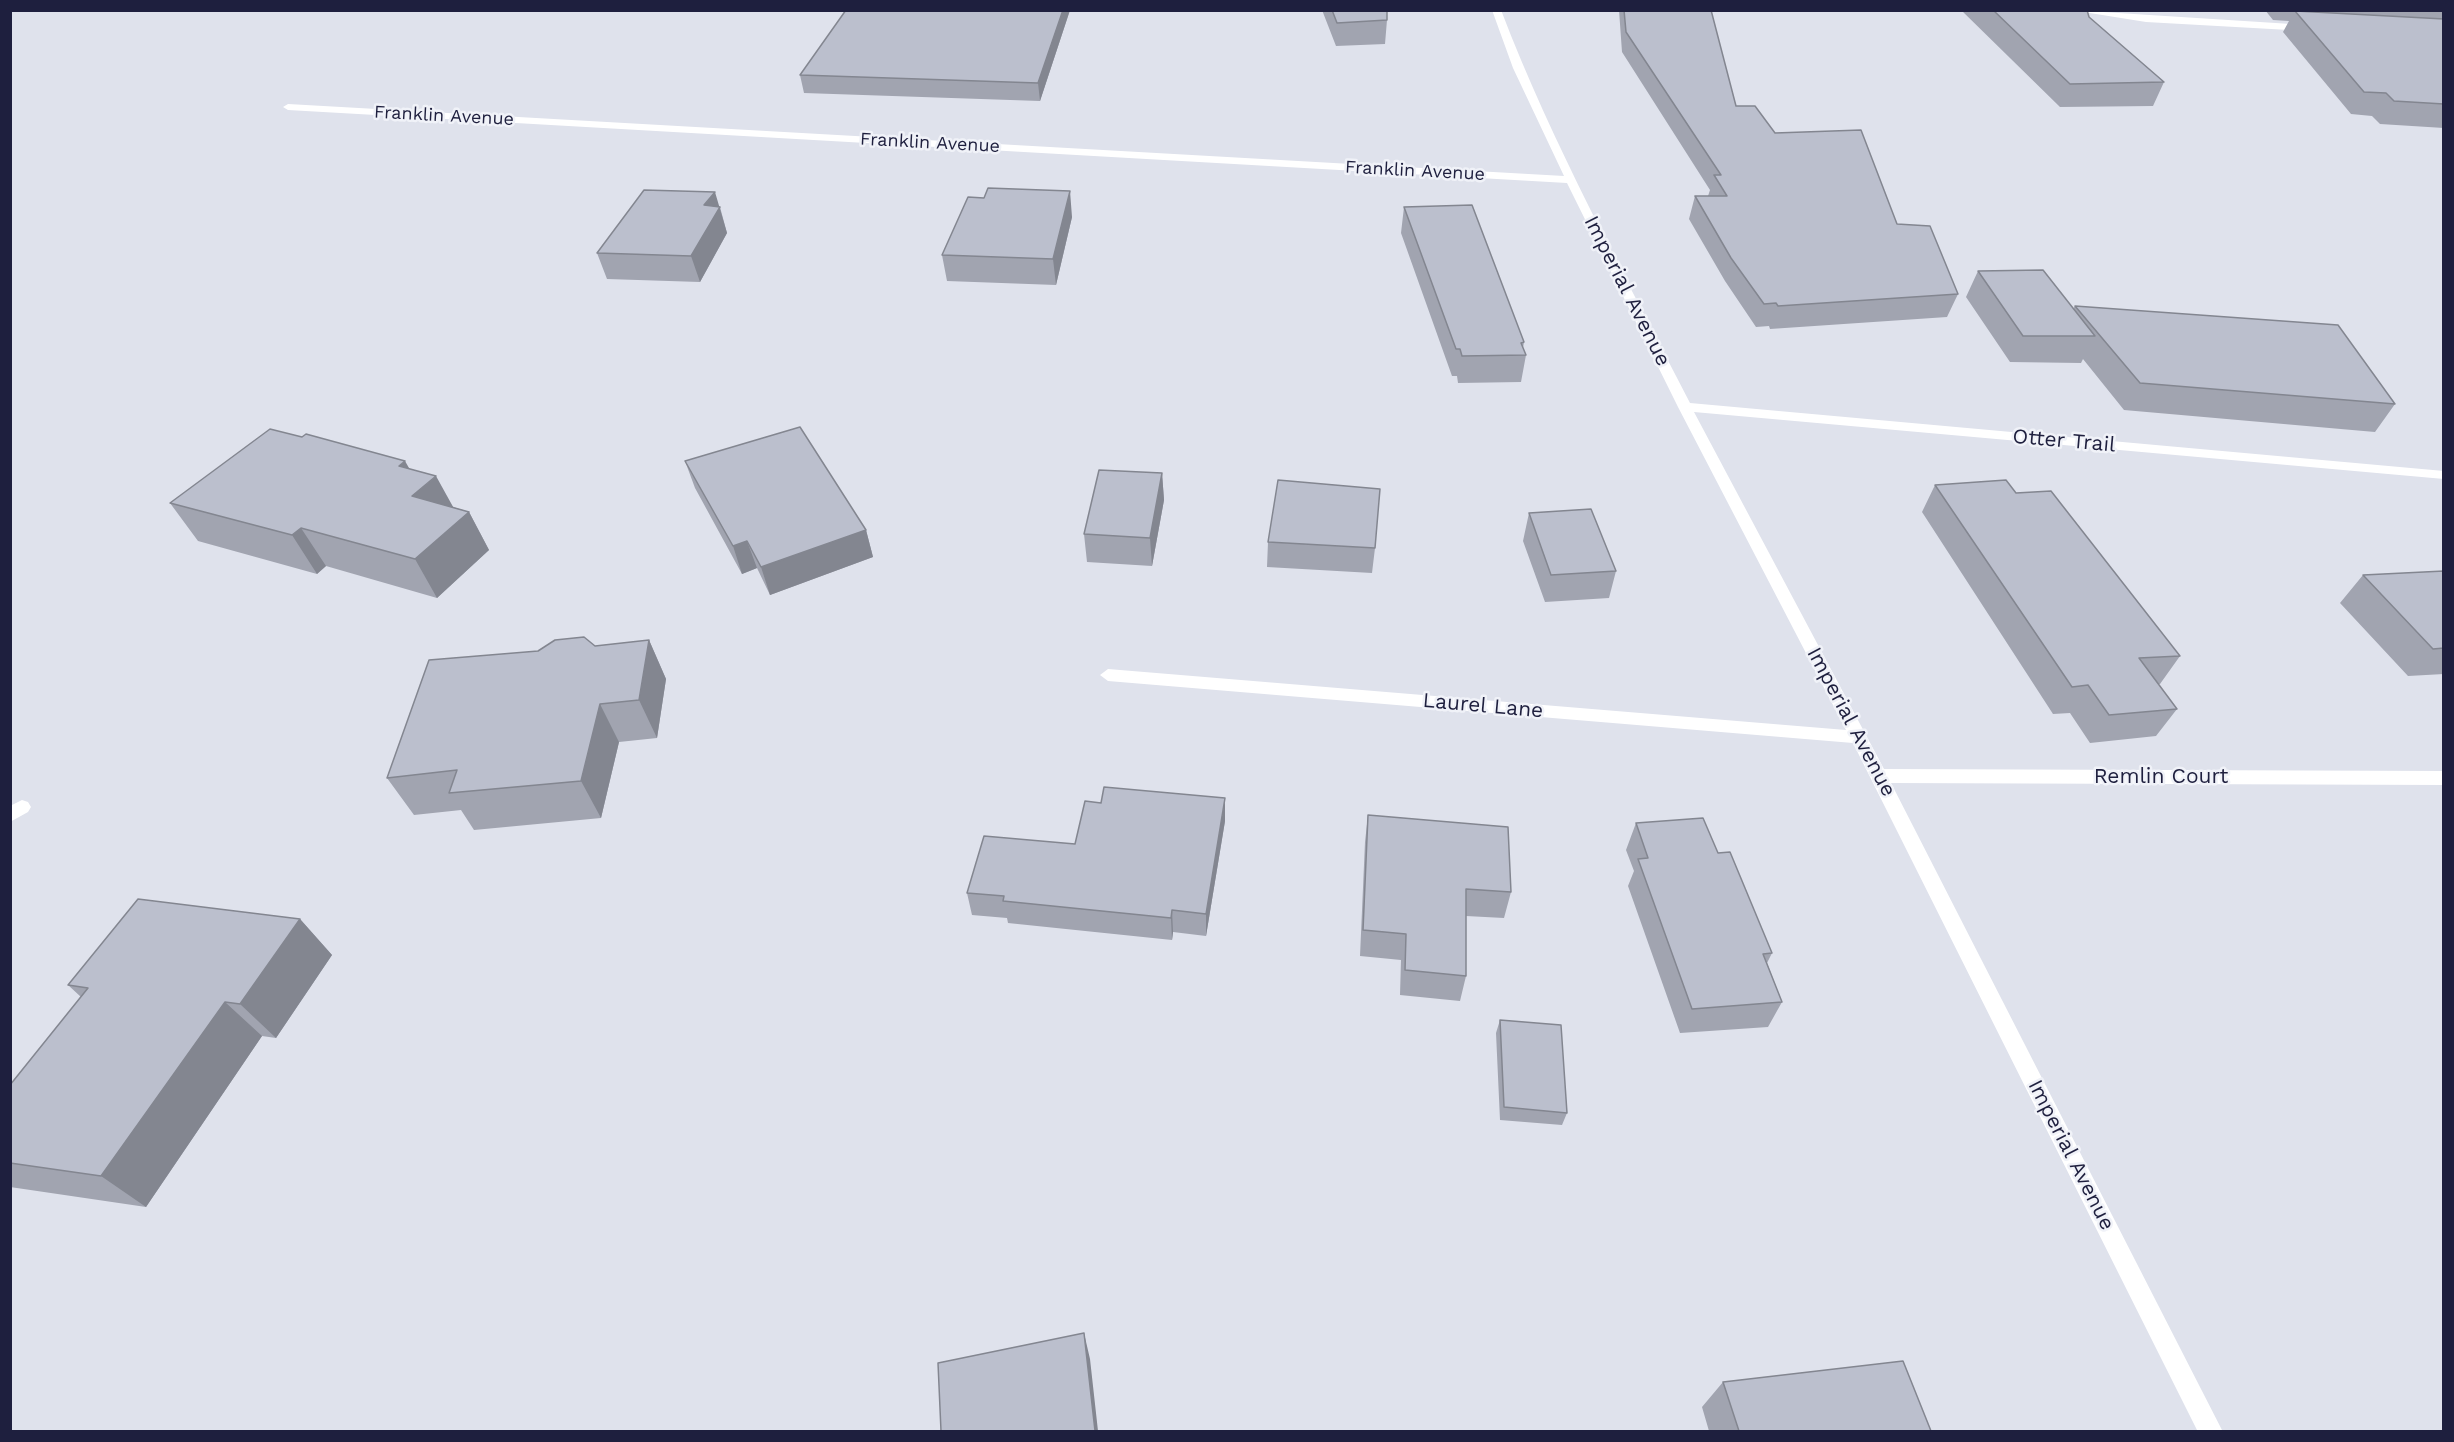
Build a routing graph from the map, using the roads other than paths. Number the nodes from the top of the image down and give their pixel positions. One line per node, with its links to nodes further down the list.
1 (1496, 10): 5 (street, Imperial Avenue)
2 (2074, 10): 3 (street)
3 (2317, 29)
4 (288, 107): 5 (street, Franklin Avenue)
5 (1571, 180): 6 (street, Imperial Avenue)
6 (1685, 407): 7 (street, Otter Trail); 9 (street, Imperial Avenue)
7 (2444, 475)
8 (1108, 675): 9 (street, Laurel Lane)
9 (1859, 737): 10 (street, Imperial Avenue)
10 (1879, 776): 11 (street, Remlin Court); 12 (street, Imperial Avenue)
11 (2444, 778)
12 (2211, 1431)

